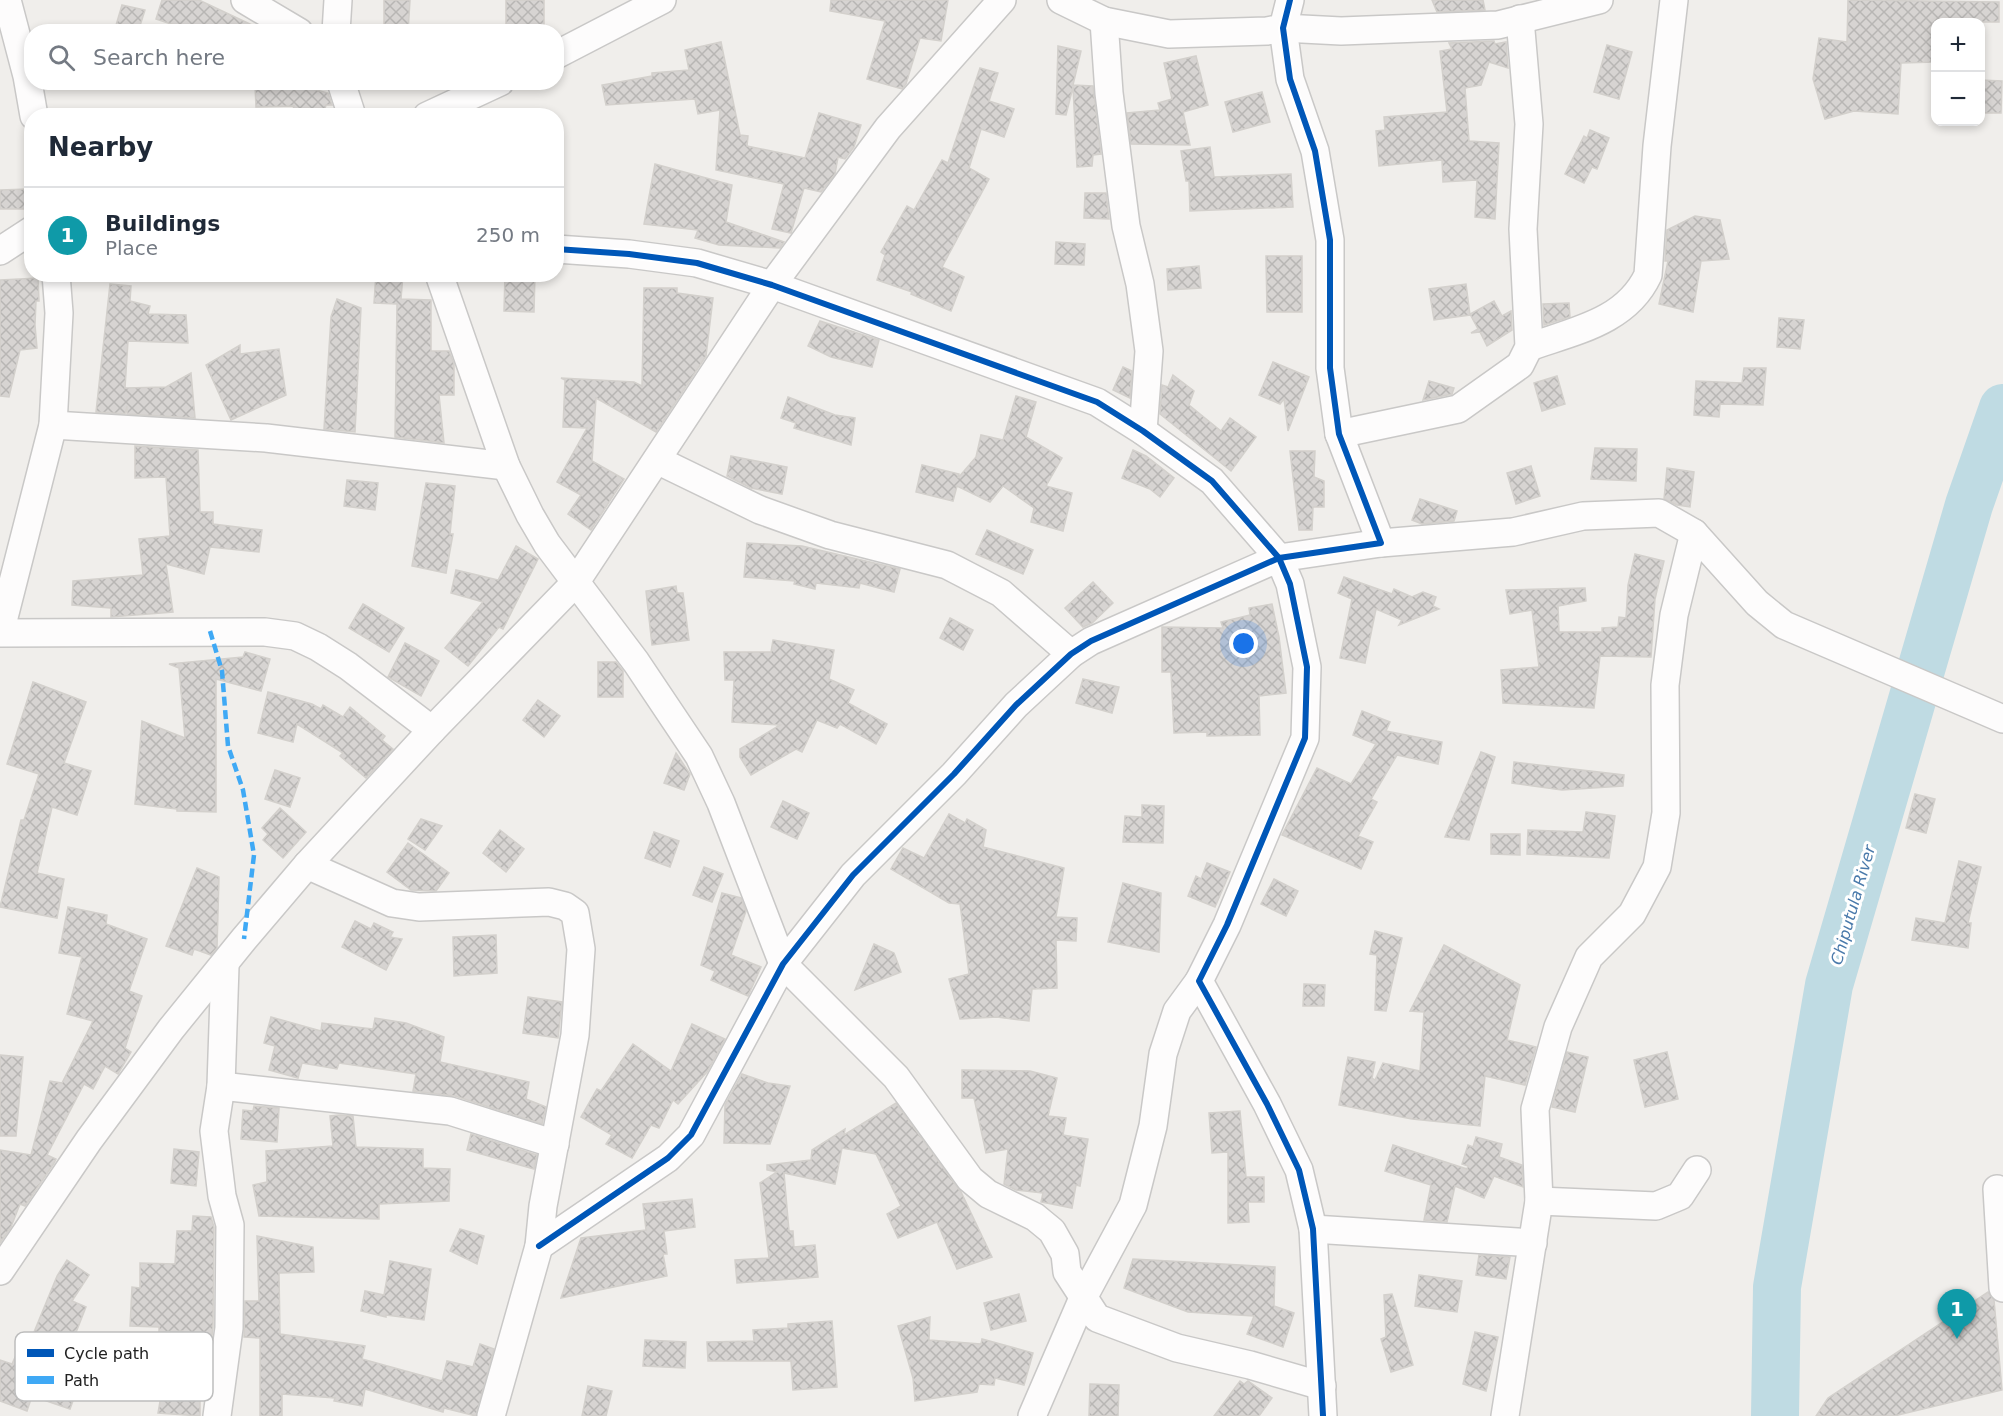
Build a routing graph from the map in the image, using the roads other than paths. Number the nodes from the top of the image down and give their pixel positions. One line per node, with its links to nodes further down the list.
1 (7, 0): 16 (street)
2 (244, 0): 12 (street)
3 (338, 0): 13 (street)
4 (663, 0): 15 (street)
5 (1002, 0): 28 (street)
6 (1061, 0): 11 (street)
7 (1290, 0): 14 (street)
8 (1599, 0): 10 (street)
9 (1674, 0): 29 (street)
10 (1520, 18): 14 (street); 29 (street)
11 (1104, 21): 14 (street); 31 (street)
12 (285, 24)
13 (336, 24)
14 (1283, 28): 32 (street)
15 (564, 51)
16 (24, 73)
17 (28, 90): 20 (street)
18 (343, 90): 21 (street)
19 (483, 90): 22 (street)
20 (32, 108)
21 (349, 108)
22 (444, 108)
23 (24, 235): 25 (street)
24 (564, 250): 28 (street)
25 (0, 251)
26 (57, 282): 30 (street)
27 (442, 282): 34 (street)
28 (772, 285): 31 (street); 33 (street)
29 (1529, 347): 32 (street)
30 (53, 425): 34 (street); 41 (street)
31 (1143, 431): 37 (street)
32 (1339, 434): 36 (street)
33 (657, 460): 38 (street); 39 (street)
34 (506, 466): 38 (street)
35 (1694, 533): 36 (street); 40 (street); 50 (street)
36 (1382, 543): 37 (street)
37 (1279, 558): 39 (street); 45 (street)
38 (575, 583): 41 (street); 43 (street)
39 (1071, 654): 43 (street)
40 (2003, 719)
41 (432, 730): 42 (street)
42 (307, 865): 44 (street); 47 (street)
43 (783, 964): 53 (street); 56 (street)
44 (225, 966): 46 (street); 54 (street)
45 (1199, 981): 51 (street); 56 (street)
46 (220, 1086): 47 (street); 58 (street)
47 (555, 1144): 53 (street)
48 (1697, 1170): 50 (street)
49 (1997, 1189): 55 (street)
50 (1539, 1201): 52 (street)
51 (1313, 1229): 52 (street); 57 (street)
52 (1533, 1243): 62 (street)
53 (539, 1246): 59 (street)
54 (0, 1271)
55 (2003, 1288)
56 (1083, 1299): 57 (street); 60 (street)
57 (1322, 1386): 61 (street)
58 (217, 1416)
59 (491, 1416)
60 (1032, 1416)
61 (1323, 1416)
62 (1505, 1416)

